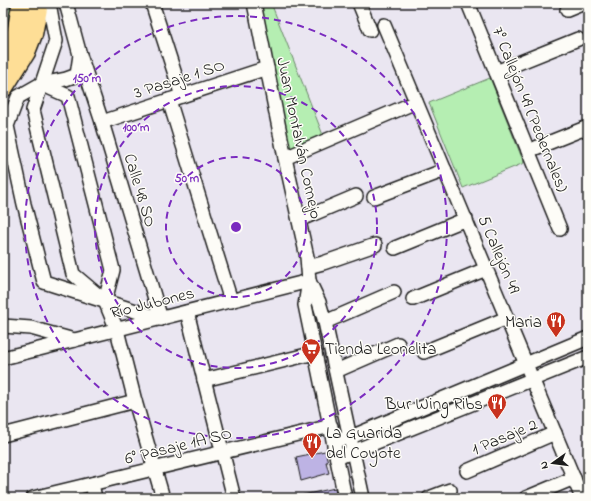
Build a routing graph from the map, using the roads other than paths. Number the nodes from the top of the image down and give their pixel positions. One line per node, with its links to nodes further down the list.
1 (21, 3): 15 (main road)
2 (38, 3): 19 (highway)
3 (48, 3): 18 (street)
4 (66, 3): 14 (street, Calle 48 SO)
5 (152, 3): 20 (street)
6 (254, 3): 16 (street, Juan Montalván Cornejo)
7 (359, 3): 12 (street)
8 (468, 3): 17 (street, 7° Callejón 49 (Pedernales))
9 (584, 3): 10 (street)
10 (567, 10)
11 (384, 25): 22 (street, 5 Callejón 49)
12 (370, 30)
13 (578, 39): 17 (street)
14 (80, 55): 18 (street); 23 (street, Calle 48 SO)
15 (3, 66)
16 (267, 68): 20 (street, 3 Pasaje 1 SO); 26 (street, Juan Montalván Cornejo)
17 (496, 72): 25 (street, 7° Callejón 49 (Pedernales))
18 (41, 84): 40 (street); 40 (street); 40 (street)
19 (3, 87)
20 (182, 96): 21 (street, 3 Pasaje 1 SO)
21 (169, 100): 23 (street, 3 Pasaje 1 SO); 41 (street)
22 (416, 102): 26 (street); 27 (street, 5 Callejón 49)
23 (102, 122): 44 (street, Calle 48 SO)
24 (588, 127): 25 (street)
25 (528, 151): 32 (street, 7° Callejón 49 (Pedernales))
26 (285, 158): 30 (street, Juan Montalván Cornejo)
27 (445, 170): 29 (street); 31 (street, 5 Callejón 49)
28 (356, 196): 30 (street)
29 (374, 197)
30 (299, 220): 35 (street, Juan Montalván Cornejo)
31 (466, 220): 34 (street); 36 (street, 5 Callejón 49)
32 (560, 229)
33 (375, 244): 35 (street)
34 (395, 248)
35 (308, 267): 37 (street, Juan Montalván Cornejo)
36 (486, 269): 39 (street); 43 (street, 5 Callejón 49)
37 (309, 281): 41 (street, Río Jubones); 45 (street, Juan Montalván Cornejo); 52 (street, Juan Montalván Cornejo)
38 (394, 292): 45 (street)
39 (413, 299)
40 (105, 301): 44 (street); 47 (street)
41 (231, 301): 42 (street, Río Jubones)
42 (188, 312): 44 (street, Río Jubones); 58 (street)
43 (507, 318): 51 (street); 55 (street, 5 Callejón 49)
44 (161, 319): 47 (street, Río Jubones)
45 (325, 322): 56 (street, Juan Montalván Cornejo)
46 (3, 326): 49 (street)
47 (116, 330): 49 (street, Río Jubones); 59 (street)
48 (588, 338): 55 (street)
49 (74, 340): 54 (street, Río Jubones)
50 (398, 344): 56 (street)
51 (424, 352)
52 (315, 353): 58 (street); 60 (street, Juan Montalván Cornejo)
53 (588, 357): 57 (street)
54 (3, 358)
55 (526, 364): 57 (street, 5 Callejón 49); 63 (street)
56 (336, 371): 63 (street, Juan Montalván Cornejo)
57 (533, 379): 61 (street, 5 Callejón 49); 65 (street)
58 (204, 380): 66 (street)
59 (135, 401): 62 (street); 68 (street)
60 (331, 426): 64 (street, Juan Montalván Cornejo); 66 (street, 6° Pasaje 1A SO)
61 (555, 433): 69 (street, 1 Pasaje 2); 70 (street, 5 Callejón 49)
62 (3, 435)
63 (351, 437): 64 (street); 65 (street, Juan Montalván Cornejo)
64 (334, 441): 67 (street, Juan Montalván Cornejo)
65 (353, 451): 67 (street); 78 (street, Juan Montalván Cornejo)
66 (223, 453): 68 (street, 6° Pasaje 1A SO); 76 (street)
67 (337, 458): 77 (street, Juan Montalván Cornejo)
68 (155, 469): 71 (street, 6° Pasaje 1A SO); 75 (street)
69 (467, 471)
70 (574, 478): 80 (street); 81 (street, 5 Callejón 49)
71 (92, 484): 73 (street, 6° Pasaje 1A SO); 74 (street)
72 (450, 490): 79 (street)
73 (33, 498)
74 (95, 498)
75 (163, 498)
76 (234, 498)
77 (345, 498)
78 (363, 498)
79 (429, 498)
80 (526, 498)
81 (582, 498)

